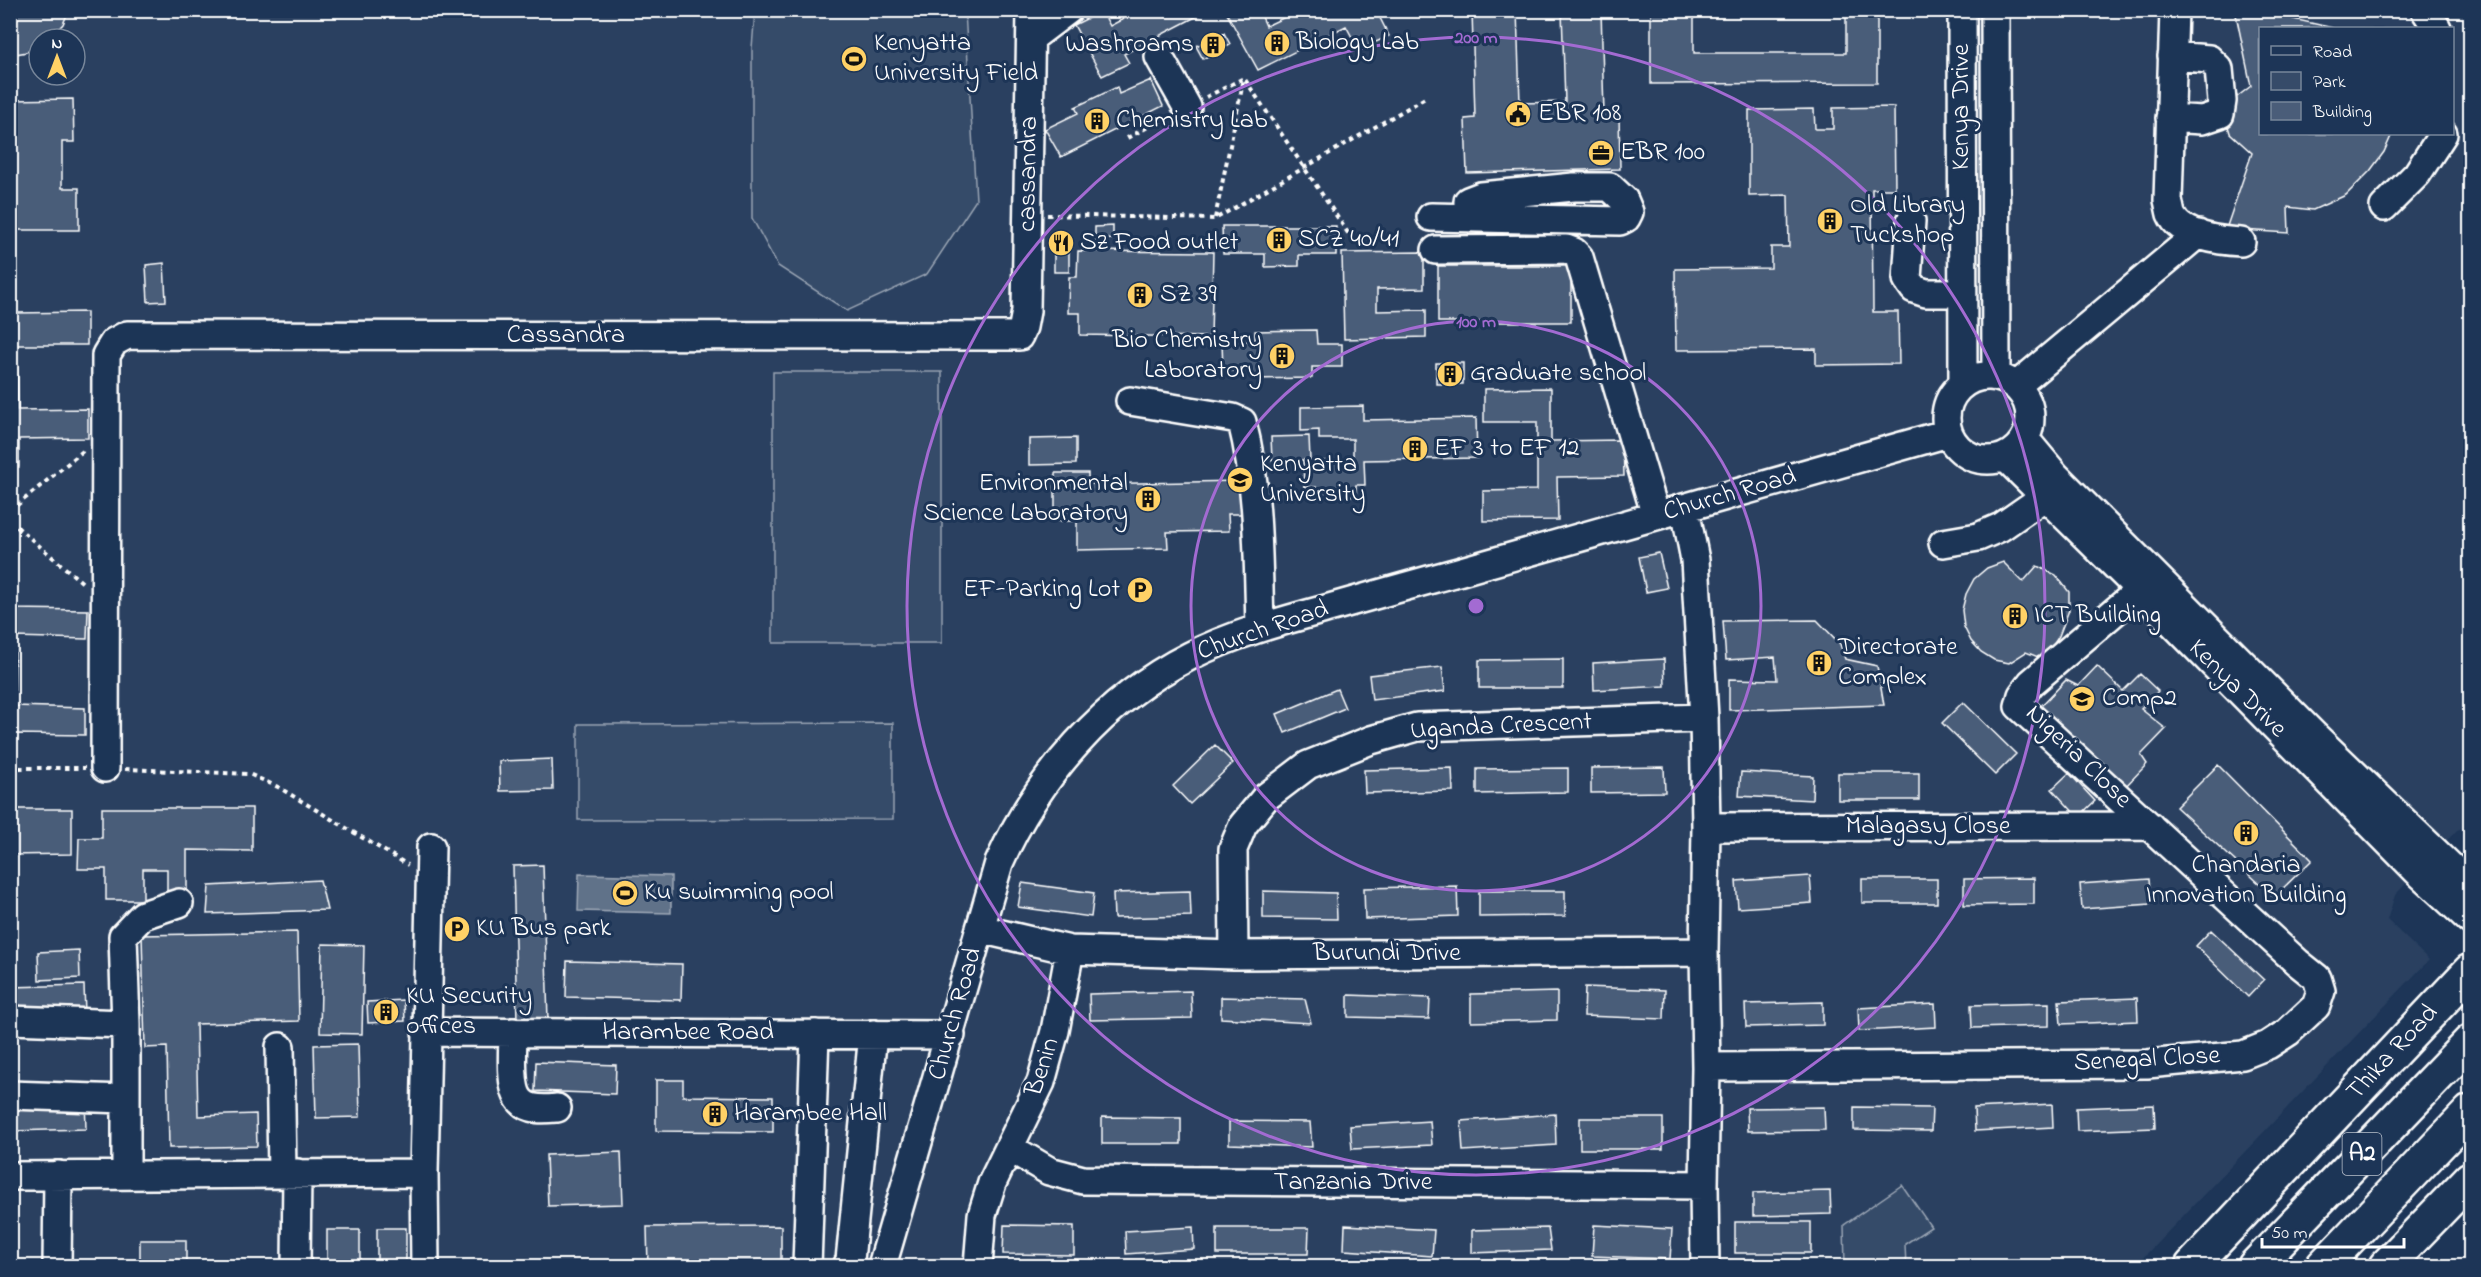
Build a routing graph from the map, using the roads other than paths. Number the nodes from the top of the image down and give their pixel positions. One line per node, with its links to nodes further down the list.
1 (1031, 10): 6 (lane, cassandra)
2 (1068, 10): 6 (lane)
3 (1962, 10): 21 (lane, Kenya Drive)
4 (1995, 10): 23 (lane, Kenya Drive)
5 (2174, 10): 7 (lane)
6 (1031, 38): 22 (lane, cassandra)
7 (2172, 56): 10 (lane); 10 (lane)
8 (1159, 57): 9 (lane)
9 (1187, 107)
10 (2170, 118): 17 (lane)
11 (2442, 135): 12 (lane)
12 (2384, 207)
13 (1431, 217): 14 (lane)
14 (1468, 218): 15 (lane); 15 (lane)
15 (1507, 218): 19 (lane)
16 (1911, 221): 21 (lane)
17 (2198, 234): 18 (lane); 23 (lane)
18 (2241, 242)
19 (1505, 249): 20 (lane); 31 (lane)
20 (1436, 250)
21 (1961, 293): 24 (lane, Kenya Drive)
22 (1019, 336): 36 (lane, Cassandra)
23 (2006, 382): 24 (lane); 27 (lane)
24 (1963, 384): 26 (lane)
25 (1130, 401): 34 (lane)
26 (1948, 433): 28 (lane); 30 (lane, Church Road)
27 (2025, 440): 28 (lane); 37 (lane, Kenya Drive)
28 (2005, 457): 29 (lane, Kenya Drive)
29 (2044, 497): 32 (lane); 33 (lane, Kenya Drive)
30 (1685, 509): 31 (lane, Church Road); 35 (lane)
31 (1656, 516): 34 (lane, Church Road)
32 (1943, 543)
33 (2140, 590): 37 (lane, Kenya Drive); 38 (lane, Nigeria Close)
34 (1260, 627): 44 (lane, Church Road)
35 (1704, 718): 39 (lane); 47 (lane, Uganda Crescent)
36 (105, 768)
37 (2347, 782): 41 (lane, Kenya Drive); 43 (lane, Kenya Drive)
38 (2150, 826): 39 (lane, Malagasy Close); 58 (lane, Senegal Close)
39 (1706, 827): 46 (lane)
40 (431, 847): 51 (lane)
41 (2470, 885)
42 (179, 903): 50 (lane)
43 (2470, 920)
44 (980, 929): 45 (lane); 55 (lane, Church Road)
45 (1070, 950): 47 (lane, Burundi Drive); 63 (lane, Benin)
46 (1704, 952): 47 (lane, Burundi Drive); 58 (lane)
47 (1234, 955)
48 (2470, 971): 79 (main road, Thika Road)
49 (10, 1020): 50 (lane)
50 (126, 1024): 60 (lane)
51 (426, 1032): 52 (lane, Harambee Road); 65 (lane)
52 (513, 1032): 53 (lane, Harambee Road); 61 (lane)
53 (815, 1034): 54 (lane, Harambee Road); 74 (lane)
54 (873, 1034): 55 (lane, Harambee Road); 75 (lane)
55 (951, 1035): 76 (lane, Church Road)
56 (2470, 1042): 80 (main road, Thika Road / A2)
57 (280, 1047): 64 (lane)
58 (1706, 1067): 70 (lane)
59 (10, 1095): 60 (lane)
60 (125, 1099): 66 (lane)
61 (557, 1108)
62 (2470, 1112): 81 (main road, A2)
63 (1010, 1148): 70 (lane, Tanzania Drive); 77 (lane, Benin)
64 (290, 1173): 65 (lane); 66 (lane); 72 (lane)
65 (424, 1173): 73 (lane)
66 (126, 1174): 67 (lane)
67 (58, 1175): 68 (lane); 71 (lane)
68 (10, 1176)
69 (2470, 1179): 82 (main road)
70 (1704, 1185): 78 (lane)
71 (57, 1266)
72 (296, 1266)
73 (425, 1266)
74 (807, 1266)
75 (847, 1266)
76 (882, 1266)
77 (978, 1266)
78 (1705, 1266)
79 (2192, 1266)
80 (2254, 1266)
81 (2323, 1266)
82 (2386, 1266)

